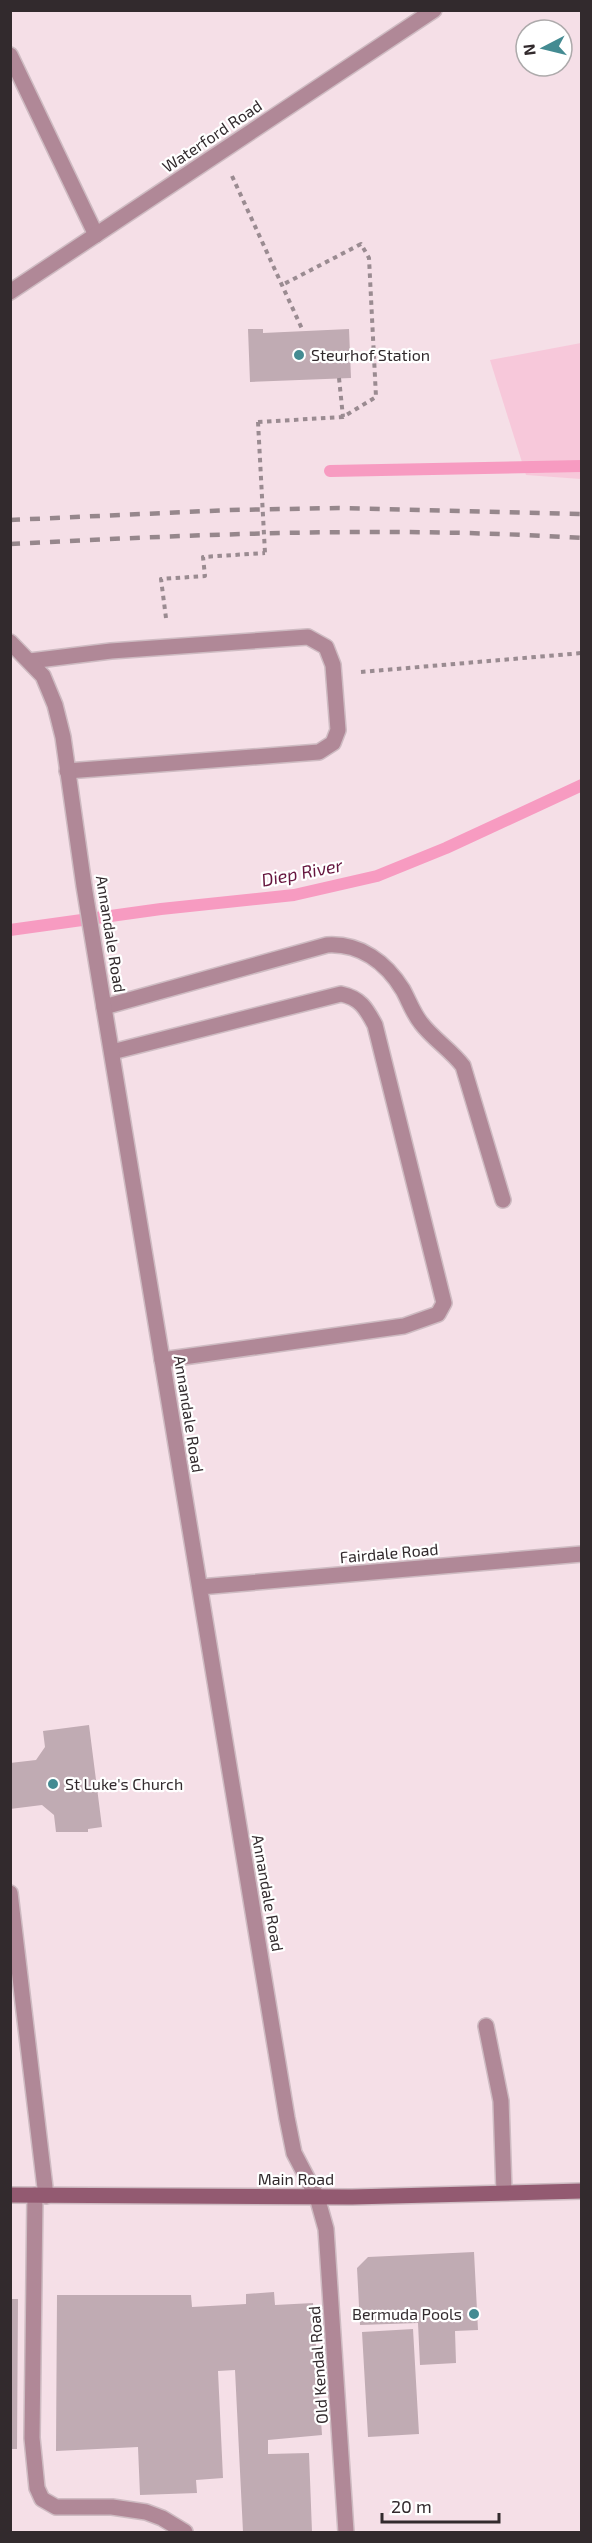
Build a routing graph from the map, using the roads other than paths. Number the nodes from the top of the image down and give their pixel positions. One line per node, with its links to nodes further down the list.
1 (434, 10): 3 (street, Waterford Road)
2 (10, 55): 3 (street)
3 (96, 235): 4 (street, Waterford Road)
4 (10, 292)
5 (12, 643): 6 (street, Annandale Road)
6 (30, 661): 7 (street, Annandale Road); 7 (street)
7 (67, 771): 8 (street, Annandale Road)
8 (104, 1007): 9 (street, Annandale Road); 10 (street)
9 (112, 1052): 11 (street, Annandale Road); 11 (street)
10 (503, 1200)
11 (162, 1360): 13 (street, Annandale Road)
12 (582, 1554): 13 (street, Fairdale Road)
13 (200, 1587): 20 (street, Annandale Road)
14 (10, 1893): 19 (street)
15 (486, 2026): 17 (street)
16 (582, 2191): 17 (main road, Main Road)
17 (504, 2192): 20 (main road, Main Road)
18 (10, 2195): 19 (main road, Main Road)
19 (40, 2196): 20 (main road, Main Road); 21 (street)
20 (317, 2197): 22 (street, Old Kendal Road)
21 (185, 2532)
22 (346, 2532)

